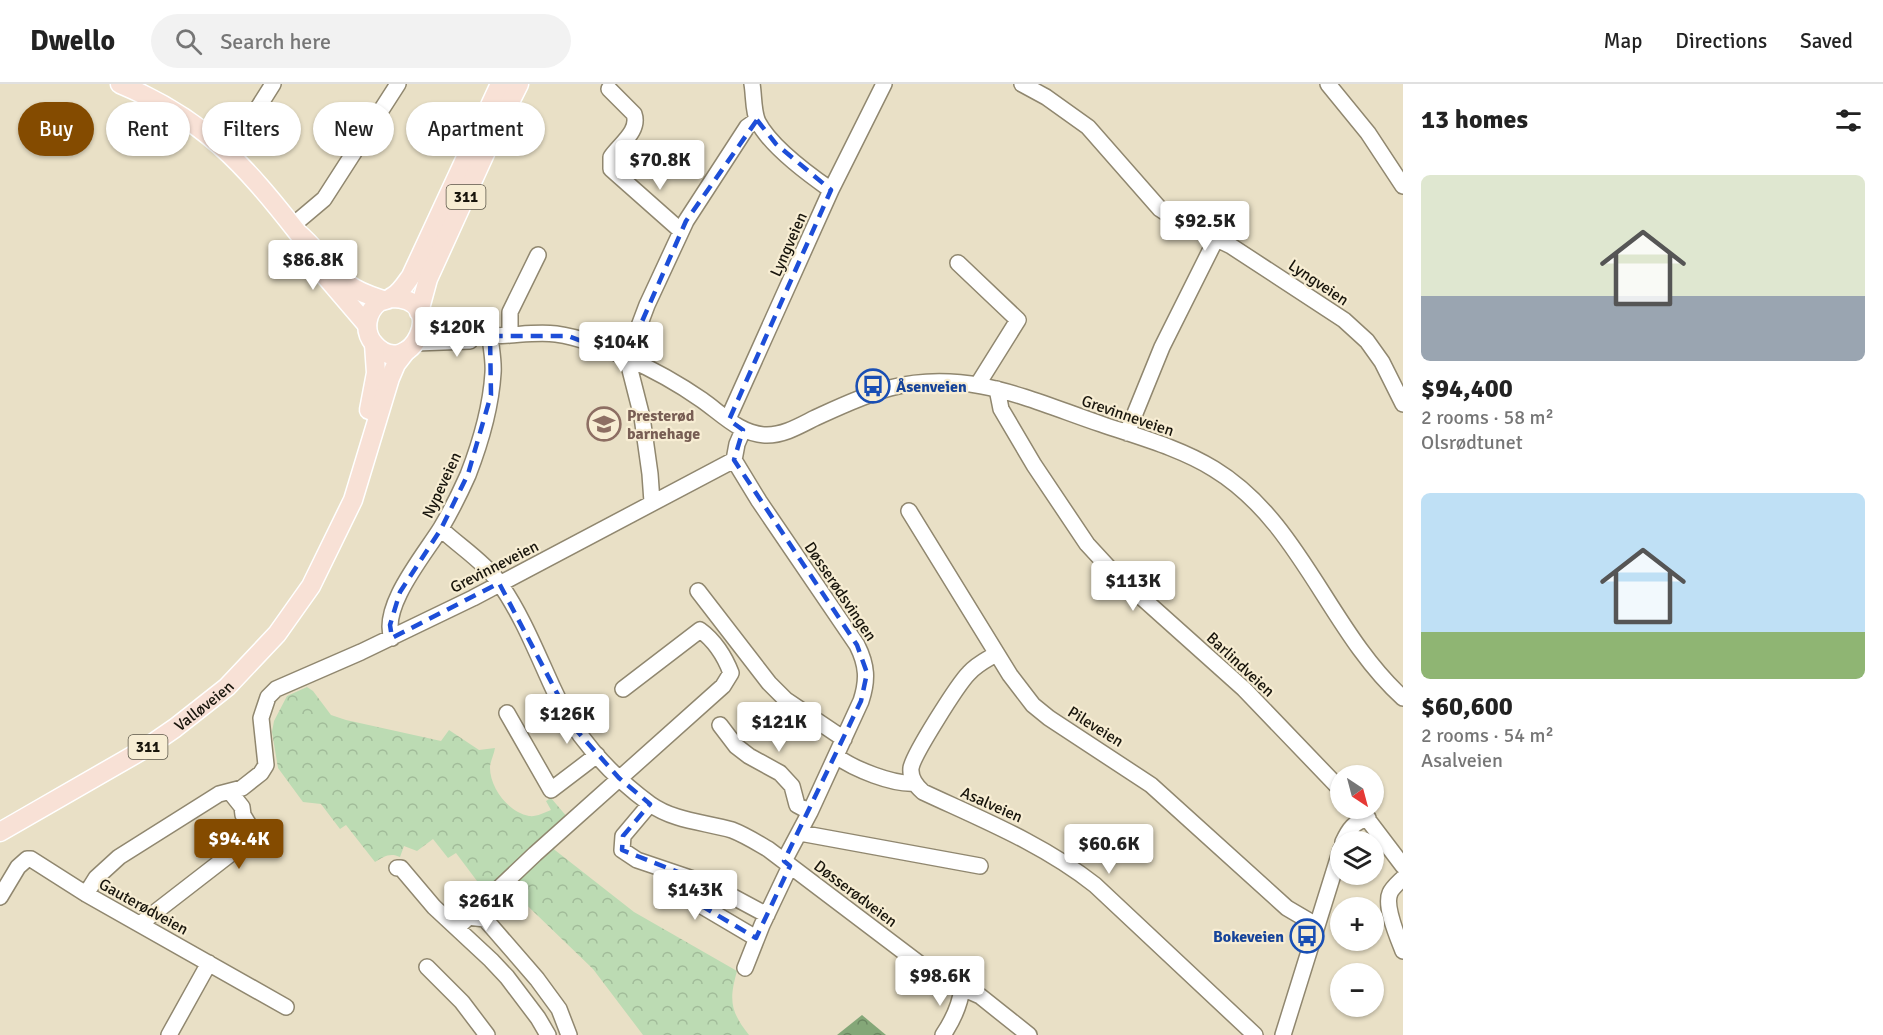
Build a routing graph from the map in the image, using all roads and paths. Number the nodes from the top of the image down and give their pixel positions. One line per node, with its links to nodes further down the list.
1 (120, 84): 15 (main road)
2 (273, 84): 11 (street)
3 (398, 84): 15 (street)
4 (501, 84): 20 (main road, 311)
5 (519, 84): 21 (main road, 311)
6 (752, 84): 12 (street)
7 (884, 84): 14 (street, Lyngveien)
8 (1022, 84): 17 (street, Lyngveien)
9 (1328, 84): 13 (street)
10 (609, 89): 16 (street)
11 (262, 102)
12 (757, 120): 14 (street); 16 (street)
13 (1403, 186)
14 (831, 190): 31 (street, Lyngveien)
15 (295, 229): 20 (main road); 22 (main road)
16 (681, 231): 27 (street)
17 (1216, 239): 30 (street, Lyngveien); 33 (street)
18 (538, 255): 24 (street)
19 (958, 263): 28 (street)
20 (388, 299): 21 (main road); 22 (main road, 311)
21 (420, 315): 23 (street); 26 (main road, 311)
22 (367, 325): 25 (main road, 311)
23 (490, 336): 24 (street); 26 (street); 38 (street, Nypeveien)
24 (510, 336): 27 (street)
25 (374, 344): 26 (main road); 37 (main road, Valløveien / 311)
26 (411, 347): 37 (main road, Valløveien / 311)
27 (627, 358): 31 (street); 35 (street)
28 (978, 384): 29 (street, Grevinneveien); 32 (street, Grevinneveien)
29 (998, 388): 33 (street, Grevinneveien); 51 (street, Barlindveien)
30 (1403, 404)
31 (728, 419): 32 (street)
32 (743, 430): 34 (street)
33 (1127, 433): 44 (street, Grevinneveien)
34 (734, 460): 35 (street, Grevinneveien); 47 (street, Døsserødsvingen)
35 (652, 502): 39 (street, Grevinneveien)
36 (909, 511): 42 (street, Pileveien)
37 (345, 515): 59 (main road, Valløveien / 311)
38 (441, 529): 39 (street, Døsserødveien); 41 (street, Nypeveien)
39 (499, 583): 41 (street, Grevinneveien); 48 (street, Døsserødveien)
40 (698, 591): 47 (street)
41 (392, 638): 53 (street, Grevinneveien)
42 (996, 654): 52 (street); 73 (street, Pileveien)
43 (623, 689): 50 (street)
44 (1403, 698)
45 (507, 713): 48 (street)
46 (720, 725): 55 (street)
47 (844, 739): 49 (street, Døsserødsvingen)
48 (597, 755): 50 (street, Døsserødveien)
49 (836, 756): 52 (street); 55 (street, Døsserødsvingen)
50 (619, 778): 54 (street, Døsserødveien); 71 (street)
51 (1330, 779)
52 (915, 783): 87 (street, Asalveien)
53 (230, 792): 68 (street); 72 (street)
54 (650, 804): 61 (street, Døsserødveien); 66 (street)
55 (810, 812): 60 (street, Døsserødsvingen)
56 (1358, 819): 58 (street)
57 (1368, 819): 63 (street)
58 (1348, 831)
59 (0, 832)
60 (800, 833): 61 (street, Døsserødsvingen); 62 (street)
61 (787, 863): 70 (street, Døsserødsvingen); 79 (street, Døsserødveien)
62 (980, 866)
63 (1403, 866)
64 (397, 868): 71 (street)
65 (1403, 878): 75 (street)
66 (700, 881): 70 (street); 74 (street)
67 (1330, 882): 73 (street)
68 (86, 894): 69 (street, Gauterødveien); 72 (street, Gauterødveien)
69 (0, 897)
70 (766, 915): 74 (street, Døsserødsvingen)
71 (463, 922): 83 (street); 84 (street)
72 (140, 924): 76 (street, Gauterødveien)
73 (1316, 925): 88 (street)
74 (756, 938): 78 (street, Døsserødsvingen)
75 (1403, 951)
76 (209, 963): 80 (street, Gauterødveien); 81 (street)
77 (427, 967): 82 (street)
78 (745, 968)
79 (962, 988): 85 (street); 86 (street, Døsserødveien)
80 (286, 1007)
81 (169, 1035)
82 (487, 1035)
83 (548, 1035)
84 (569, 1035)
85 (943, 1035)
86 (1029, 1035)
87 (1255, 1035)
88 (1282, 1035)

